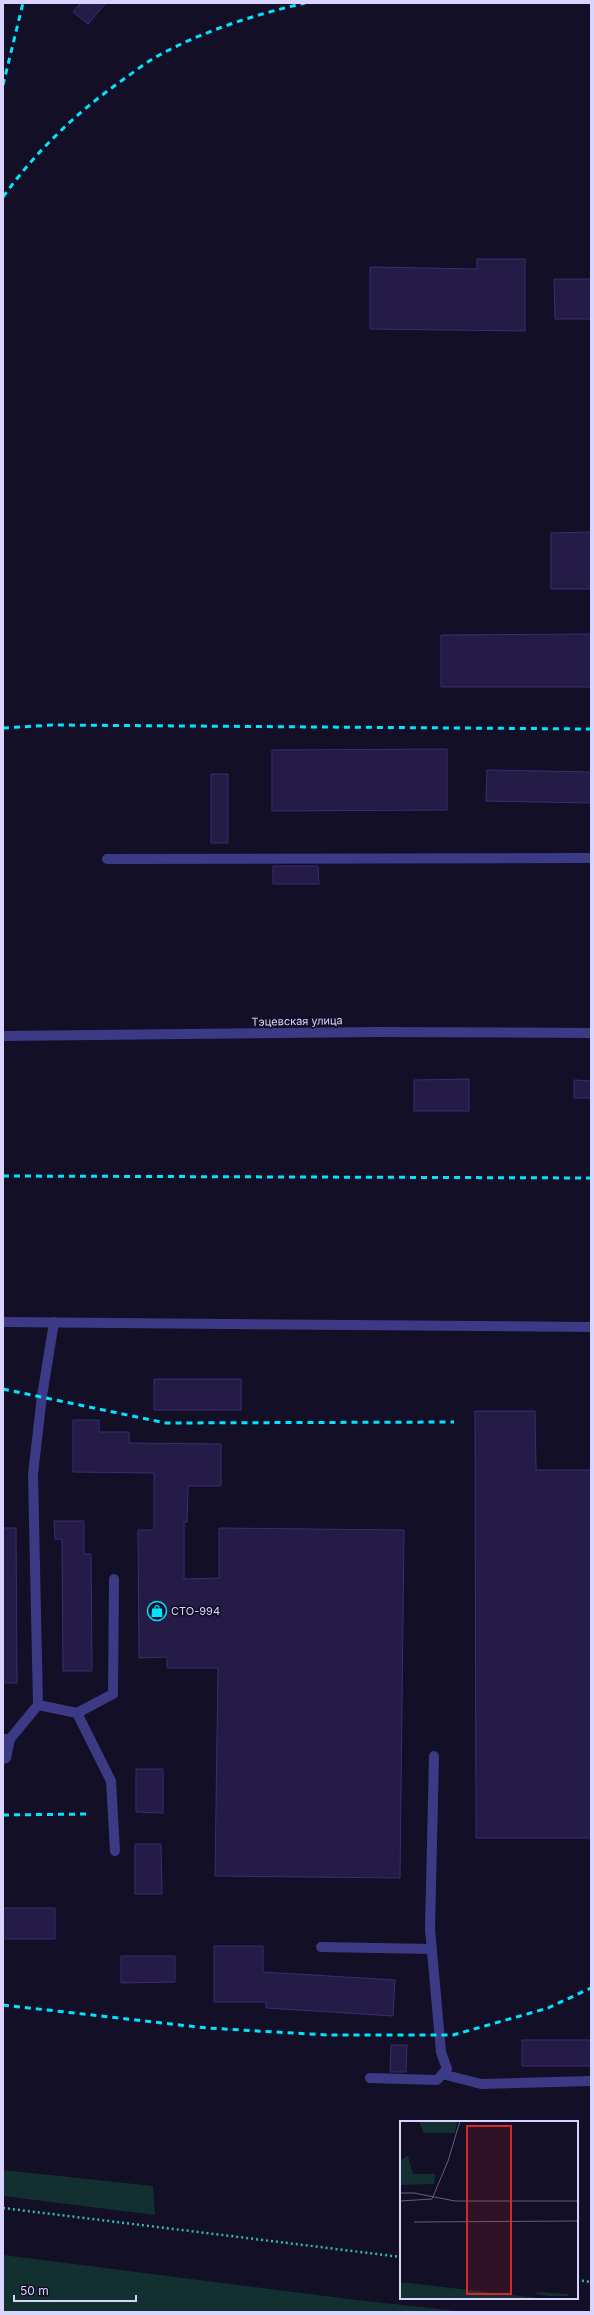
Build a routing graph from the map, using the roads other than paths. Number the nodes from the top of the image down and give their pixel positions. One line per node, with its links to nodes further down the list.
1 (591, 858): 2 (street)
2 (107, 860)
3 (591, 1033): 4 (street, Тэцевская улица)
4 (3, 1036)
5 (3, 1322): 6 (street)
6 (54, 1322): 7 (street); 9 (street)
7 (591, 1327)
8 (114, 1579): 10 (street)
9 (38, 1705): 10 (street); 11 (street)
10 (77, 1713): 14 (street)
11 (7, 1739): 13 (street)
12 (434, 1756): 16 (street)
13 (3, 1758)
14 (114, 1851)
15 (321, 1947): 16 (street)
16 (432, 1949): 17 (street)
17 (442, 2074): 18 (street); 19 (street)
18 (370, 2078)
19 (591, 2080)

